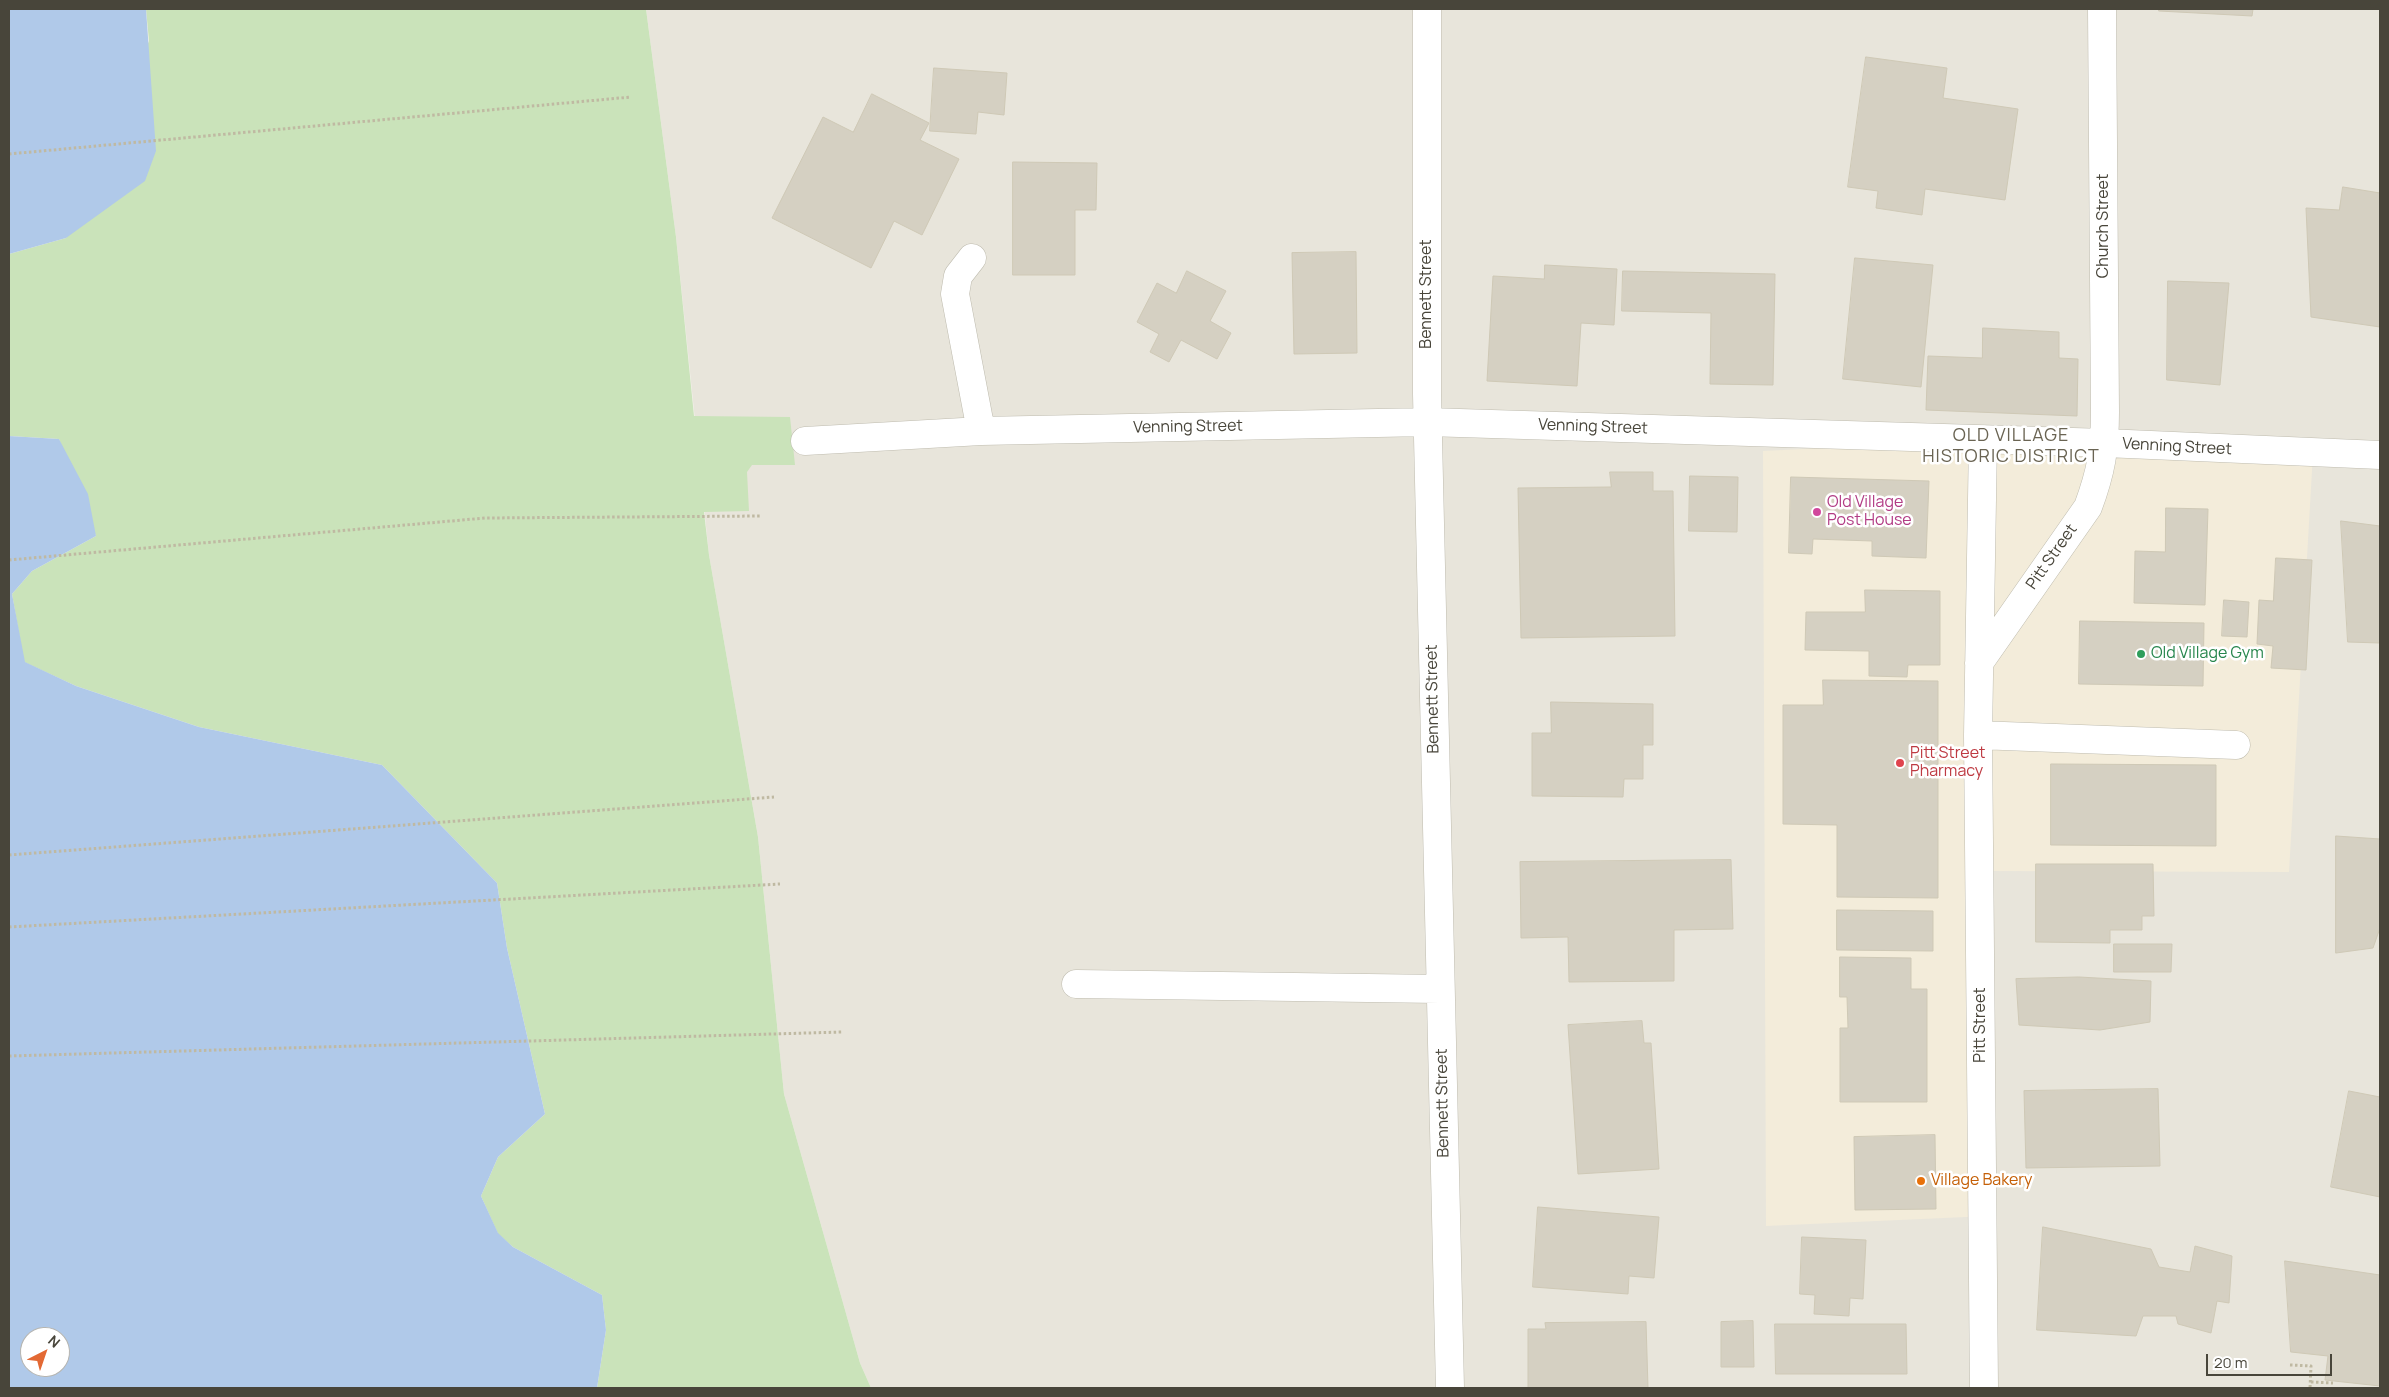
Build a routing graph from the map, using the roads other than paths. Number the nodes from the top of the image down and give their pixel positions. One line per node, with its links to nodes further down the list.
1 (1427, 9): 4 (street, Bennett Street)
2 (2102, 9): 8 (street, Church Street)
3 (972, 258): 5 (street)
4 (1427, 422): 5 (street, Venning Street); 6 (street, Venning Street); 14 (street, Bennett Street)
5 (981, 431): 7 (street, Venning Street)
6 (1983, 440): 8 (street, Venning Street); 10 (street, Pitt Street)
7 (805, 441)
8 (2105, 443): 9 (street, Venning Street); 10 (street, Pitt Street)
9 (2380, 456)
10 (1979, 662): 11 (street, Pitt Street)
11 (1978, 735): 12 (street); 16 (street, Pitt Street)
12 (2236, 745)
13 (1076, 984): 14 (street)
14 (1440, 989): 15 (street, Bennett Street)
15 (1450, 1388)
16 (1984, 1388)

